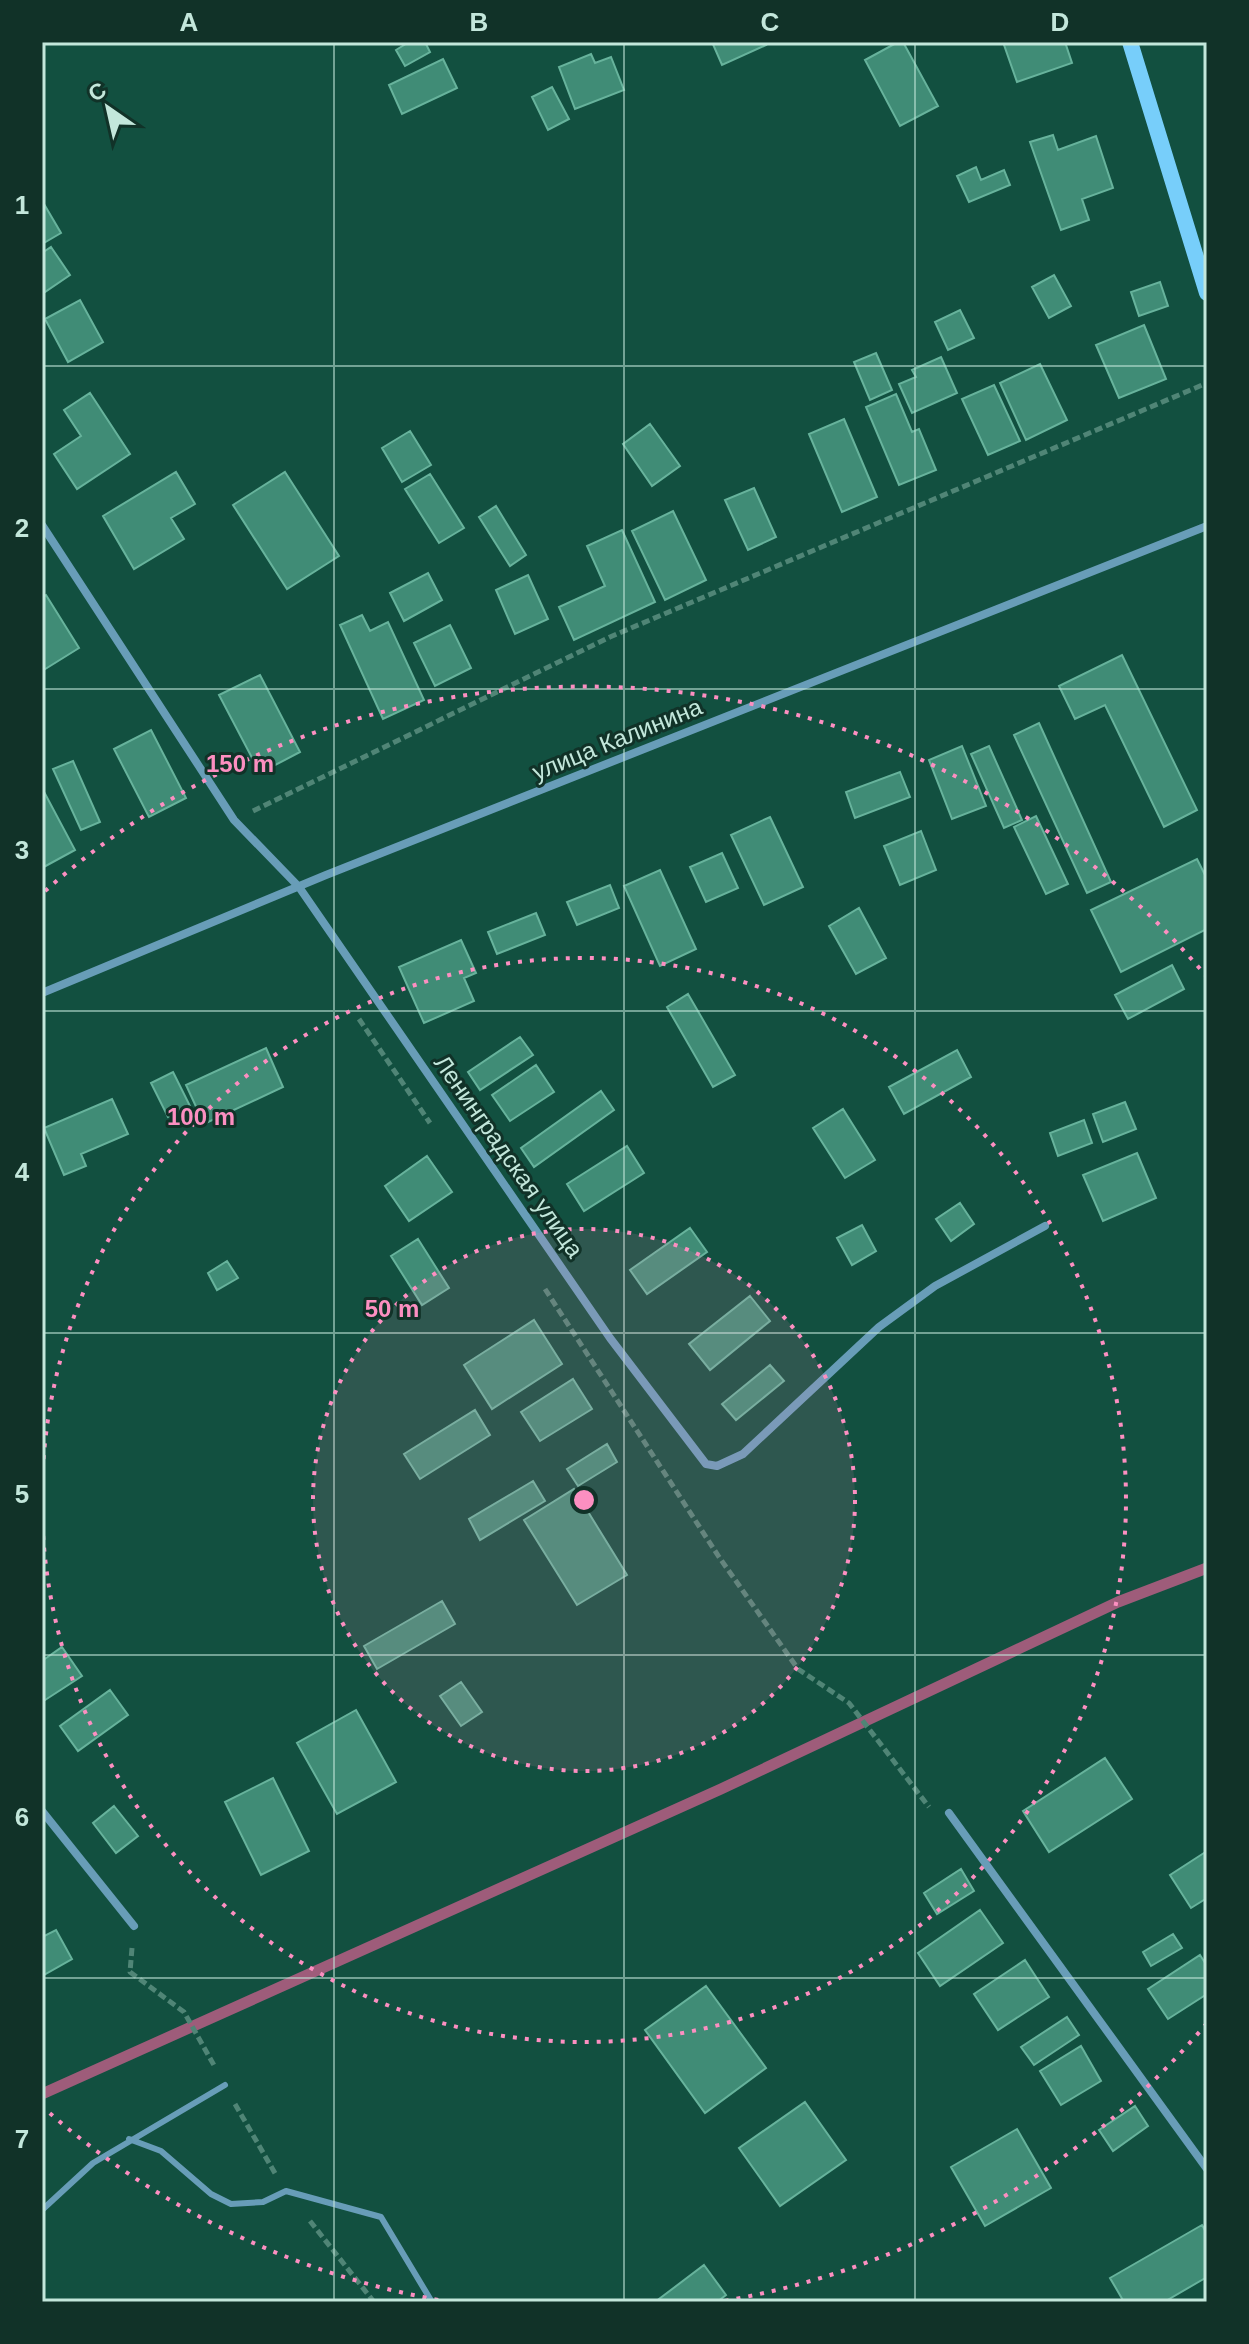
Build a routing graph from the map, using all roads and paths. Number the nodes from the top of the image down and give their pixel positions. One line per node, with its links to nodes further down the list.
1 (1130, 42): 2 (street)
2 (1207, 293)
3 (1207, 383): 6 (path)
4 (42, 525): 6 (street, Ленинградская улица)
5 (1207, 526): 7 (street, улица Калинина)
6 (234, 820): 7 (street, Ленинградская улица)
7 (299, 887): 8 (street, улица Калинина); 11 (street, Ленинградская улица)
8 (42, 993)
9 (352, 1009): 10 (path)
10 (437, 1132)
11 (1045, 1226)
12 (540, 1281): 14 (path)
13 (42, 1811): 16 (street)
14 (935, 1812)
15 (949, 1813): 19 (street)
16 (134, 1926): 17 (path)
17 (225, 2085): 18 (lane); 20 (path)
18 (129, 2139): 20 (lane); 21 (lane)
19 (1207, 2169)
20 (286, 2191): 22 (path); 23 (lane)
21 (42, 2210)
22 (374, 2302)
23 (432, 2302)

